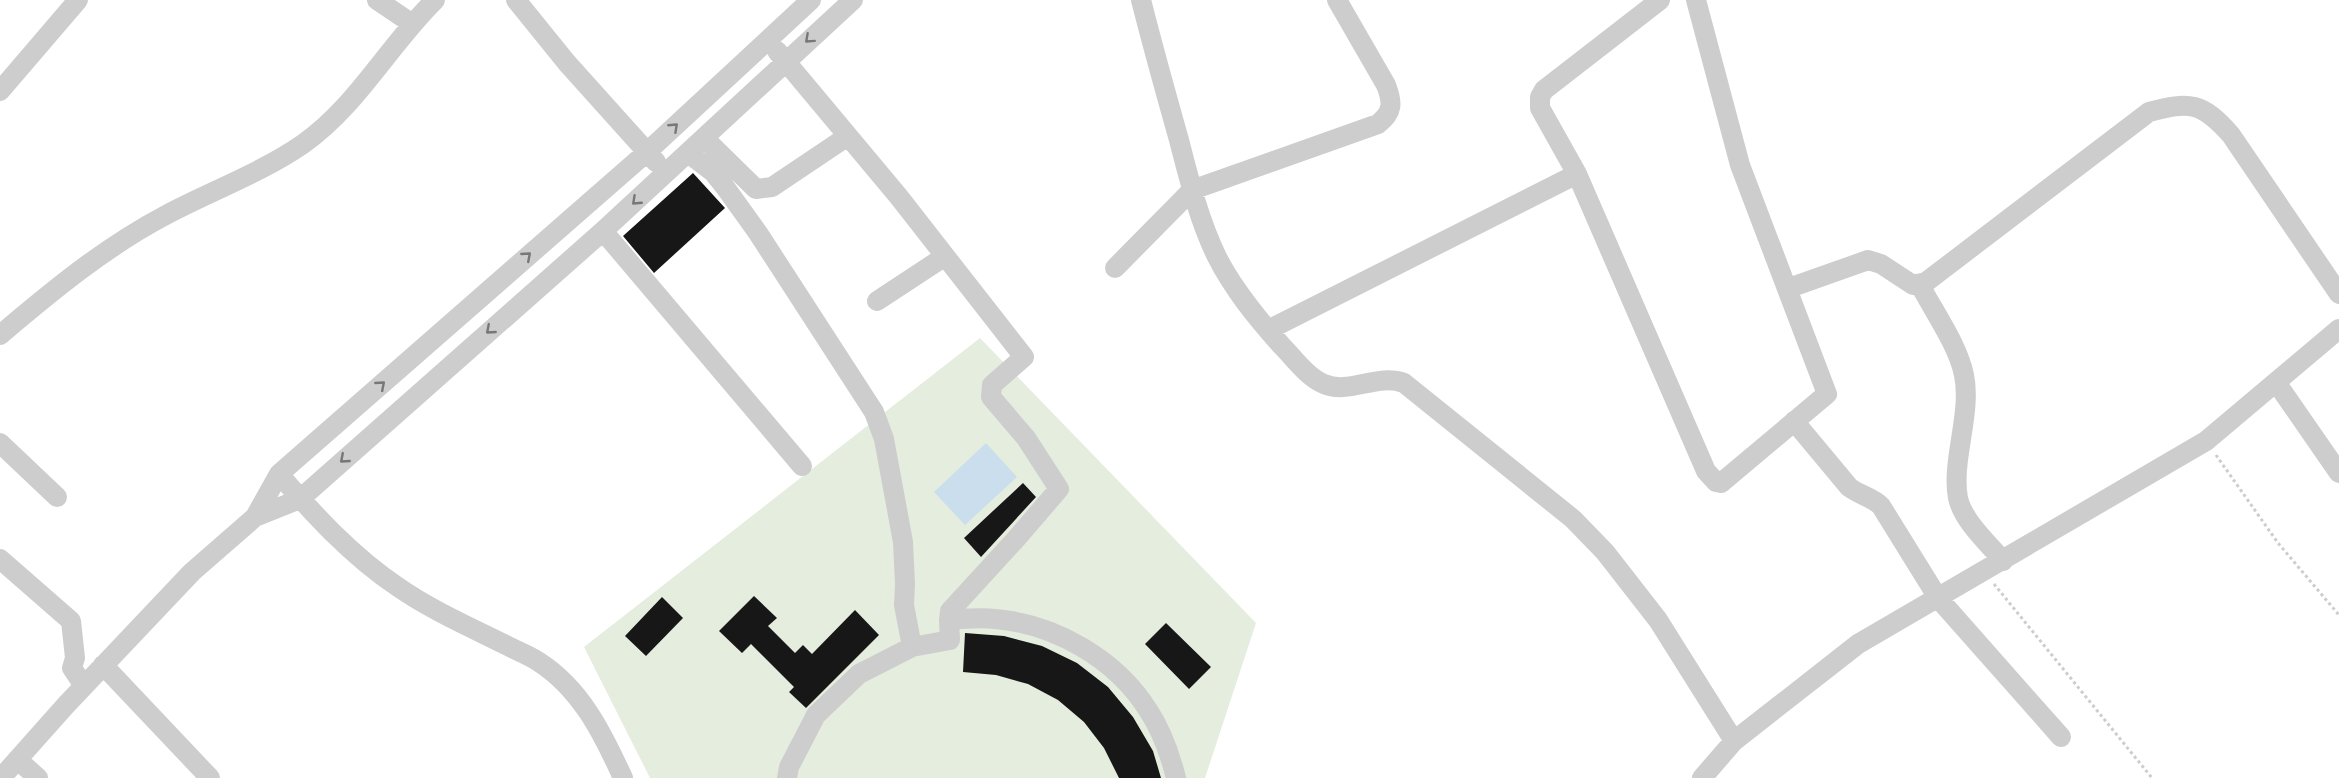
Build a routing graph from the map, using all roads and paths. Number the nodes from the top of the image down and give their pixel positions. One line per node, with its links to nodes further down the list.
1 (78, 0): 14 (street)
2 (377, 0): 11 (street)
3 (435, 0): 11 (street)
4 (516, 0): 17 (street)
5 (811, 0): 12 (street)
6 (853, 0): 13 (street, one-way to 13)
7 (1141, 0): 21 (street)
8 (1337, 0): 21 (street)
9 (1660, 0): 20 (street)
10 (1696, 0): 26 (street)
11 (411, 23): 31 (street)
12 (767, 41): 13 (street); 17 (street, one-way to 12)
13 (785, 60): 15 (street); 16 (street)
14 (0, 91)
15 (848, 136): 16 (street); 23 (street)
16 (704, 138): 18 (street)
17 (647, 152): 19 (street); 38 (street, one-way to 17)
18 (688, 153): 19 (street); 48 (street)
19 (666, 173): 22 (street, one-way to 22)
20 (1577, 174): 29 (street); 33 (street)
21 (1192, 190): 24 (street); 29 (street)
22 (603, 231): 36 (street); 40 (street, one-way to 40)
23 (944, 257): 28 (street); 47 (street)
24 (1115, 268)
25 (1920, 285): 26 (street); 27 (street); 43 (street)
26 (1789, 288): 33 (street)
27 (2339, 294)
28 (877, 301)
29 (1268, 330): 52 (street)
30 (2338, 331): 32 (street)
31 (0, 335)
32 (2276, 382): 34 (street); 37 (street)
33 (1794, 421): 45 (street)
34 (2206, 441): 43 (street); 46 (path)
35 (0, 443): 39 (street)
36 (802, 466)
37 (2339, 472)
38 (279, 474): 40 (street); 41 (street)
39 (57, 497)
40 (300, 499): 41 (street); 57 (street)
41 (255, 517): 49 (street)
42 (0, 559): 50 (street)
43 (2003, 561): 44 (street)
44 (1984, 572): 45 (street); 61 (path)
45 (1938, 598): 51 (street); 52 (street)
46 (2339, 615)
47 (949, 620): 48 (street); 59 (street)
48 (912, 647): 58 (street)
49 (103, 665): 50 (street); 56 (street)
50 (84, 686): 53 (street)
51 (2061, 737)
52 (1734, 741): 60 (street)
53 (18, 759): 54 (street); 55 (street)
54 (1, 778)
55 (38, 778)
56 (210, 778)
57 (623, 778)
58 (787, 778)
59 (1176, 778)
60 (1702, 778)
61 (2152, 778)

